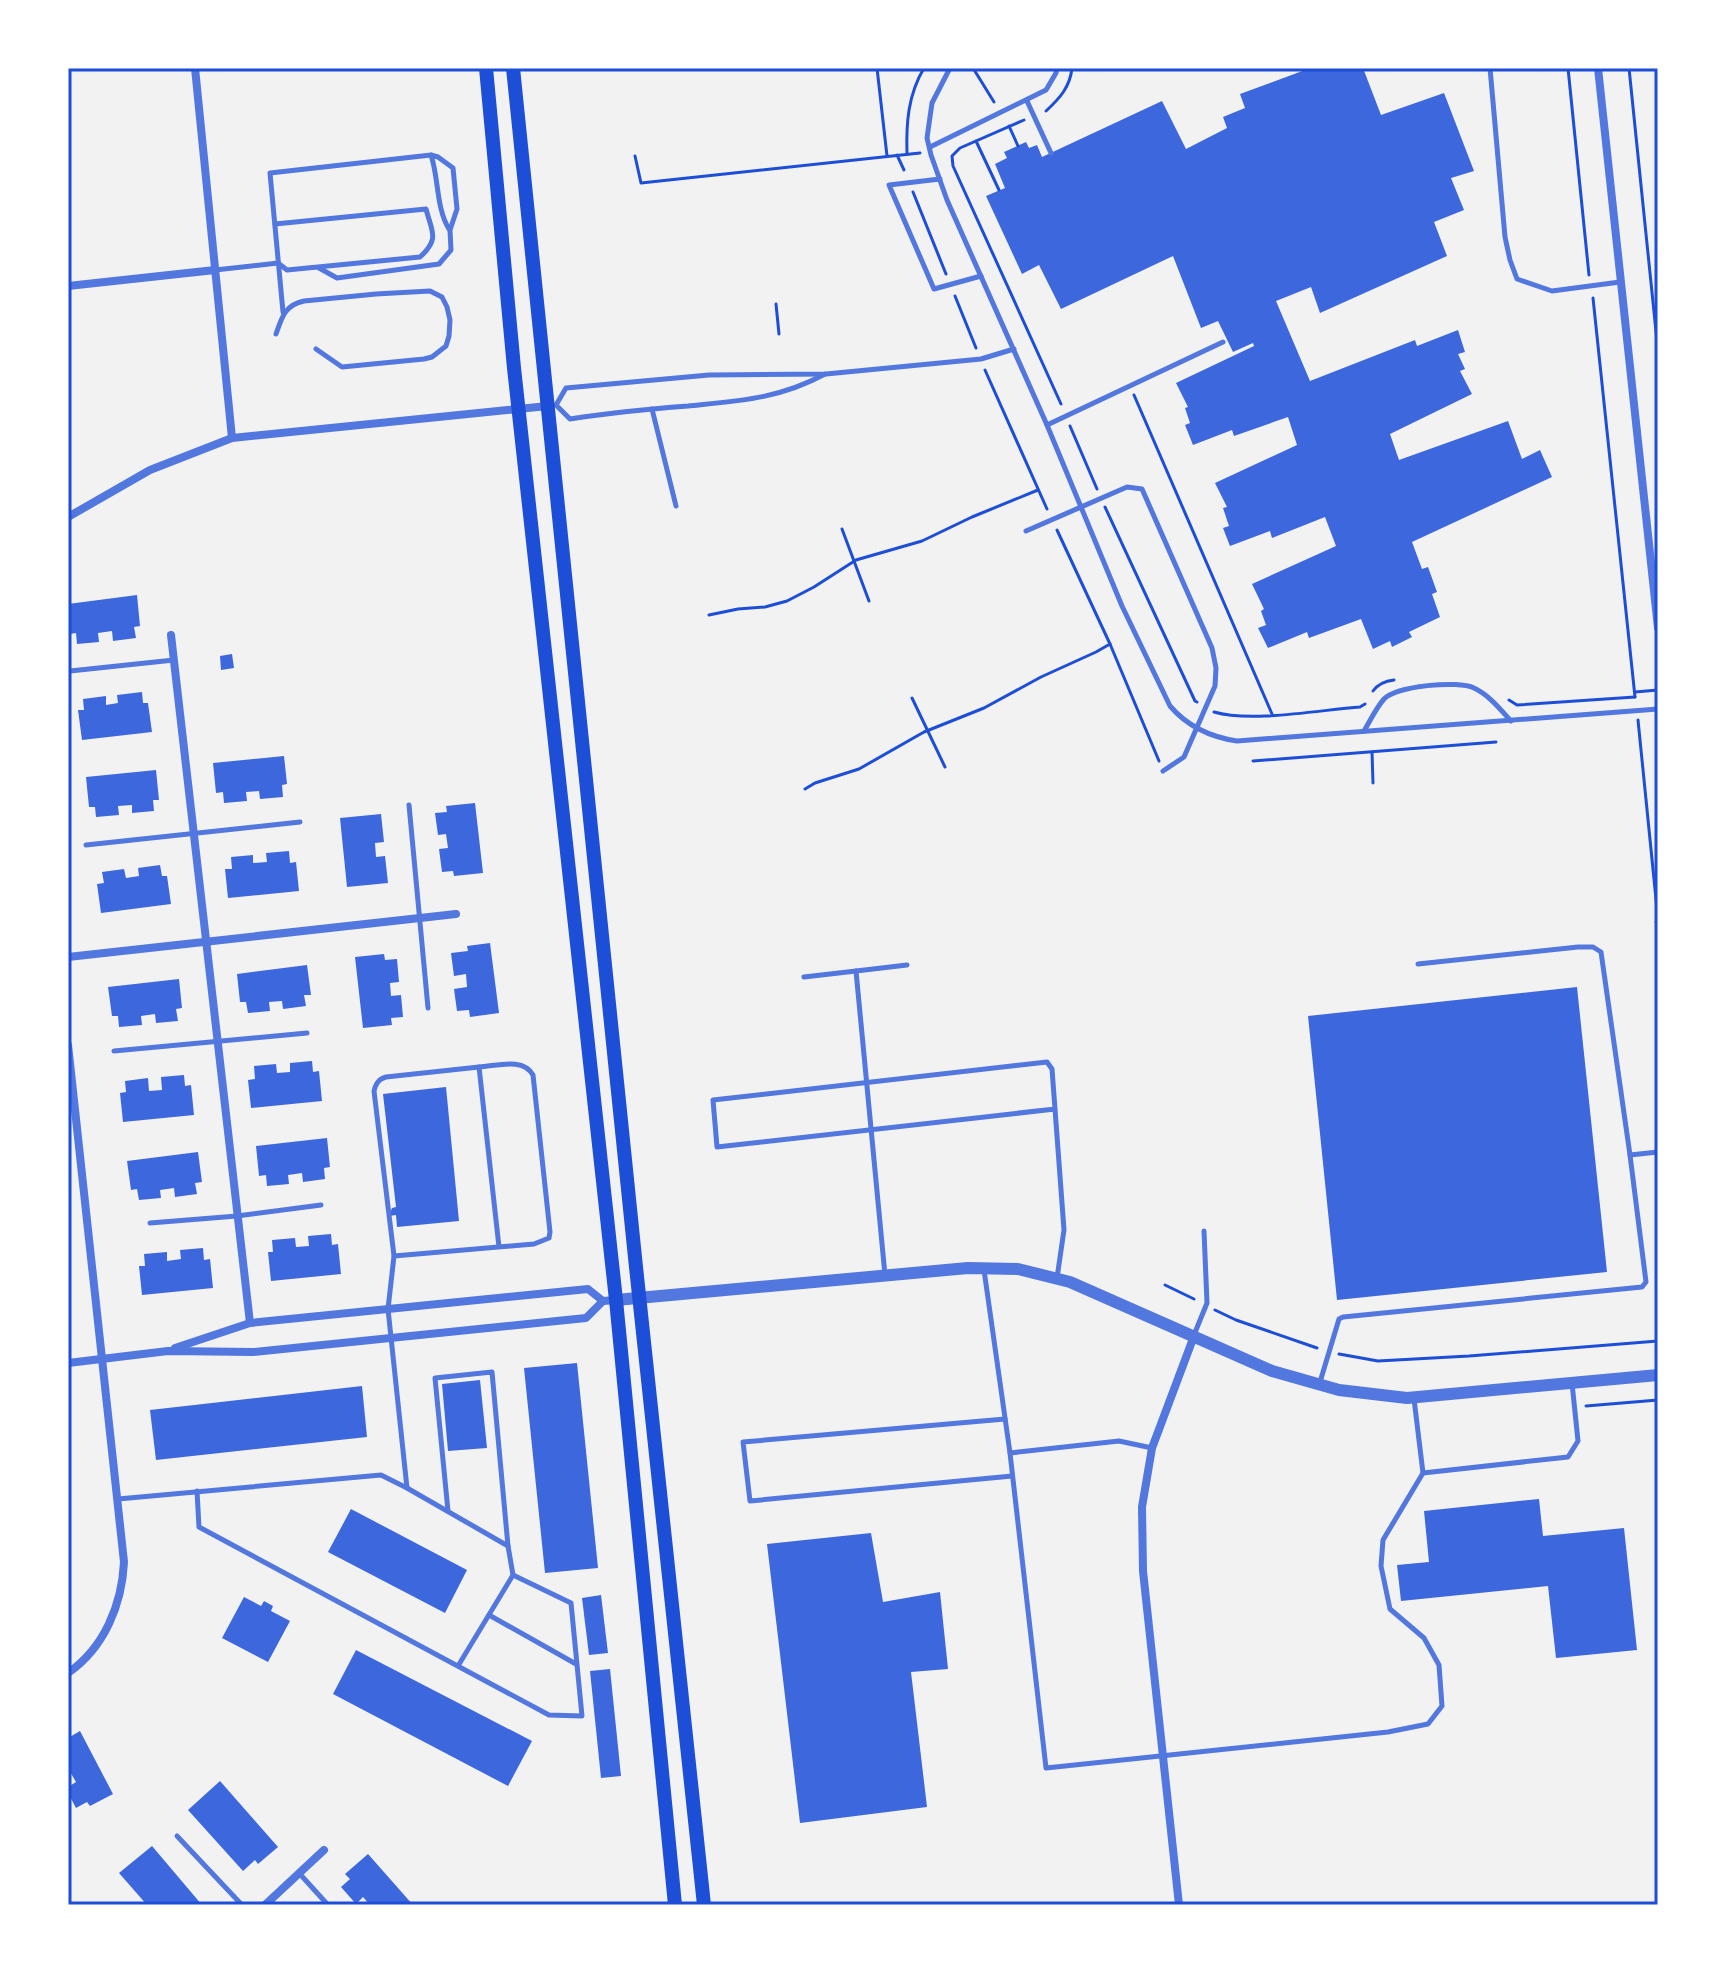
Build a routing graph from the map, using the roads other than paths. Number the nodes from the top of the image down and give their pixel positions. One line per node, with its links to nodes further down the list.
1 (195, 68): 17 (street)
2 (486, 68): 28 (main road)
3 (513, 68): 27 (main road)
4 (950, 68): 9 (lane)
5 (1057, 68): 8 (lane)
6 (1490, 68): 19 (lane)
7 (1598, 68): 19 (street)
8 (1027, 101): 9 (lane); 10 (lane)
9 (930, 147): 12 (lane)
10 (1051, 153)
11 (431, 155): 13 (lane); 14 (lane); 14 (lane)
12 (940, 179): 18 (lane); 18 (lane)
13 (275, 224): 15 (lane); 16 (lane)
14 (450, 230): 16 (lane)
15 (278, 263): 16 (lane); 17 (lane); 21 (lane)
16 (319, 268)
17 (215, 270): 20 (street); 31 (street)
18 (981, 276): 25 (lane)
19 (1621, 282): 36 (street)
20 (68, 286)
21 (283, 312): 22 (lane); 24 (lane)
22 (276, 334)
23 (1223, 342): 30 (lane)
24 (316, 349)
25 (1014, 349): 26 (lane); 30 (lane)
26 (826, 374): 27 (lane); 29 (lane)
27 (552, 405): 28 (street); 29 (lane); 77 (main road)
28 (520, 409): 31 (street); 78 (main road)
29 (652, 409): 32 (lane)
30 (1047, 425): 33 (lane)
31 (232, 438): 34 (street)
32 (676, 506)
33 (1080, 507): 35 (lane); 42 (lane); 42 (lane)
34 (68, 517)
35 (1026, 531)
36 (1658, 628)
37 (171, 635): 38 (street)
38 (174, 660): 39 (lane); 47 (street)
39 (70, 671)
40 (1658, 709): 41 (lane)
41 (1511, 721): 43 (lane); 43 (lane)
42 (1196, 729): 43 (lane); 44 (lane)
43 (1363, 732)
44 (1163, 771)
45 (409, 805): 50 (lane)
46 (300, 822): 47 (lane)
47 (194, 833): 48 (lane); 51 (street)
48 (86, 845)
49 (456, 914): 50 (street)
50 (419, 918): 51 (street); 57 (lane)
51 (206, 942): 52 (street); 59 (street)
52 (68, 957)
53 (1418, 964): 67 (lane)
54 (907, 965): 55 (lane)
55 (856, 971): 56 (lane); 63 (lane)
56 (804, 977)
57 (428, 1008)
58 (307, 1033): 59 (lane)
59 (217, 1041): 61 (lane); 69 (street)
60 (68, 1045): 84 (street)
61 (114, 1051)
62 (479, 1067): 72 (lane); 72 (lane); 73 (lane)
63 (867, 1082): 64 (lane); 65 (lane); 65 (lane)
64 (1055, 1109): 65 (lane); 76 (lane)
65 (872, 1130): 75 (lane)
66 (1658, 1152): 67 (lane)
67 (1630, 1155): 88 (lane)
68 (321, 1205): 69 (lane)
69 (237, 1216): 70 (lane); 80 (street)
70 (150, 1223)
71 (1204, 1231): 81 (lane)
72 (499, 1247): 73 (lane)
73 (394, 1256): 79 (lane)
74 (984, 1269): 75 (street); 76 (street); 90 (lane)
75 (885, 1276): 77 (street)
76 (1057, 1279): 81 (street)
77 (640, 1297): 78 (street); 113 (main road)
78 (610, 1300): 79 (street); 82 (street); 112 (main road)
79 (388, 1309): 80 (street); 82 (lane)
80 (250, 1323): 83 (street)
81 (1194, 1336): 88 (street); 91 (street)
82 (390, 1338): 83 (street); 95 (lane)
83 (168, 1351): 84 (street)
84 (102, 1358): 85 (street); 97 (street)
85 (68, 1363)
86 (1658, 1375): 87 (street)
87 (1572, 1383): 89 (street); 93 (lane)
88 (1319, 1384): 89 (street)
89 (1414, 1398): 93 (lane)
90 (1005, 1419): 92 (lane); 94 (lane)
91 (1152, 1448): 92 (lane); 105 (street)
92 (1010, 1453): 94 (lane)
93 (1423, 1473): 105 (lane)
94 (1012, 1476): 105 (lane)
95 (407, 1488): 96 (lane); 98 (lane)
96 (197, 1491): 97 (lane); 103 (lane)
97 (117, 1499): 104 (street)
98 (448, 1511): 99 (lane); 99 (lane)
99 (508, 1546): 100 (lane)
100 (513, 1575): 101 (lane); 102 (lane)
101 (489, 1615): 102 (lane); 103 (lane)
102 (577, 1664): 103 (lane)
103 (458, 1666)
104 (68, 1673)
105 (1164, 1756): 114 (street)
106 (177, 1836): 109 (lane)
107 (324, 1850): 108 (street)
108 (299, 1873): 110 (street); 111 (lane)
109 (242, 1905)
110 (265, 1905)
111 (328, 1905)
112 (675, 1905)
113 (704, 1905)
114 (1179, 1905)

